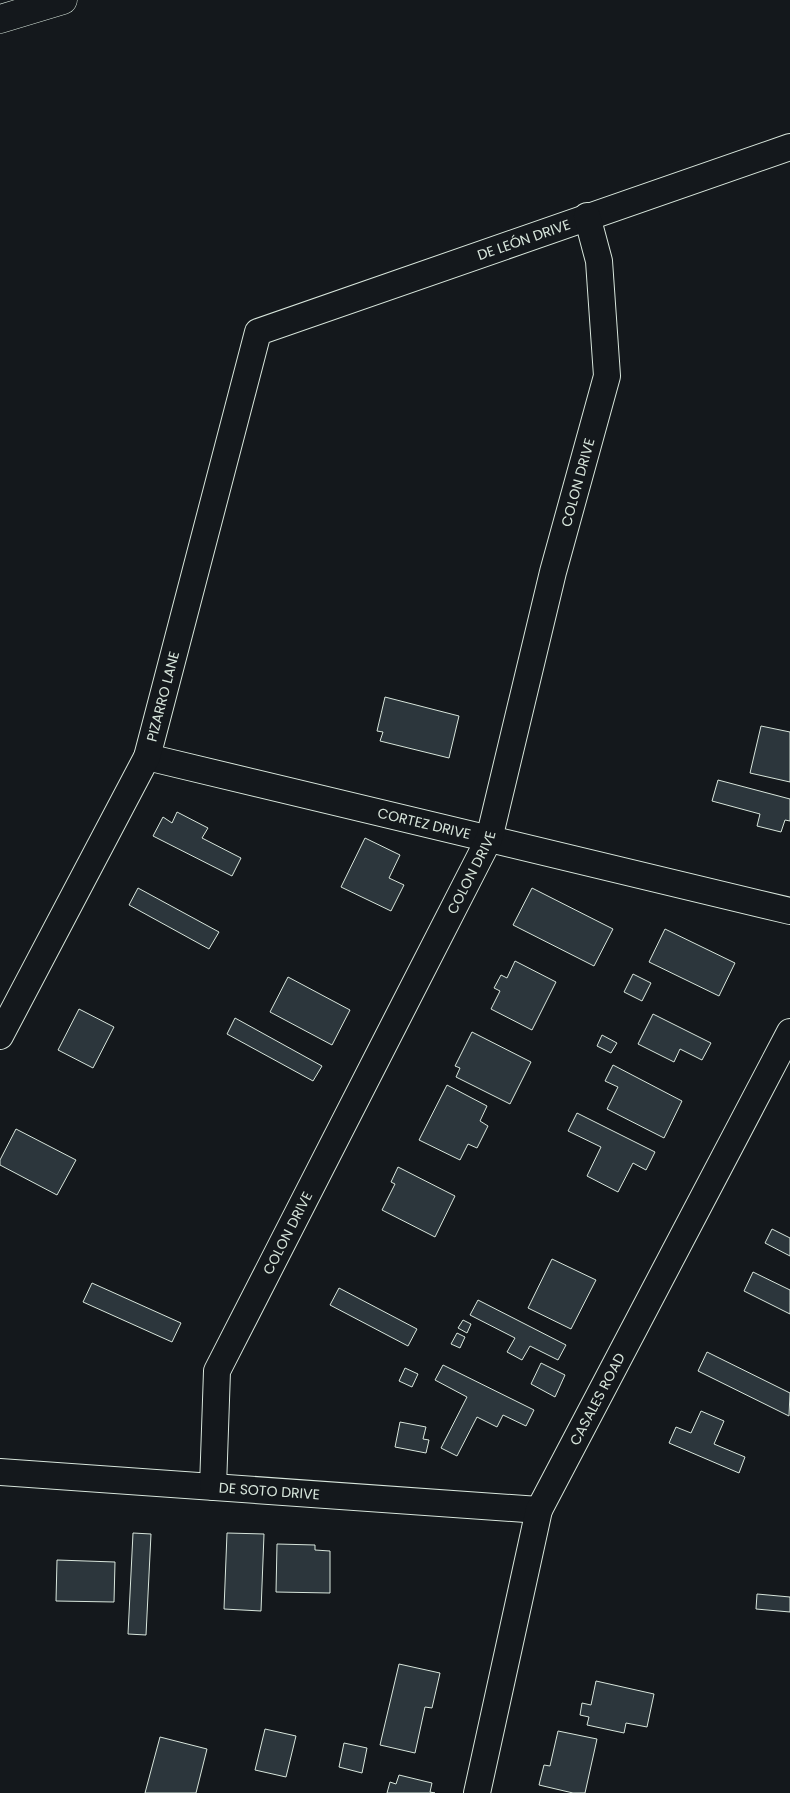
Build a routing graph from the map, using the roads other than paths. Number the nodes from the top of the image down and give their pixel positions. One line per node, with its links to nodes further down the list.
1 (63, 0): 2 (street)
2 (0, 19)
3 (790, 147): 4 (street, DE LEÓN DRIVE)
4 (587, 216): 5 (street, DE LEÓN DRIVE); 7 (street, COLON DRIVE)
5 (258, 332): 6 (street, PIZARRO LANE)
6 (147, 757): 7 (street, CORTEZ DRIVE); 10 (street, PIZARRO LANE)
7 (489, 839): 8 (street, CORTEZ DRIVE); 12 (street, COLON DRIVE)
8 (790, 911)
9 (790, 1032): 13 (street, CASALES ROAD)
10 (0, 1036)
11 (0, 1472): 12 (street, DE SOTO DRIVE)
12 (213, 1487): 13 (street, DE SOTO DRIVE)
13 (540, 1510): 14 (street, CASALES ROAD)
14 (477, 1793)

